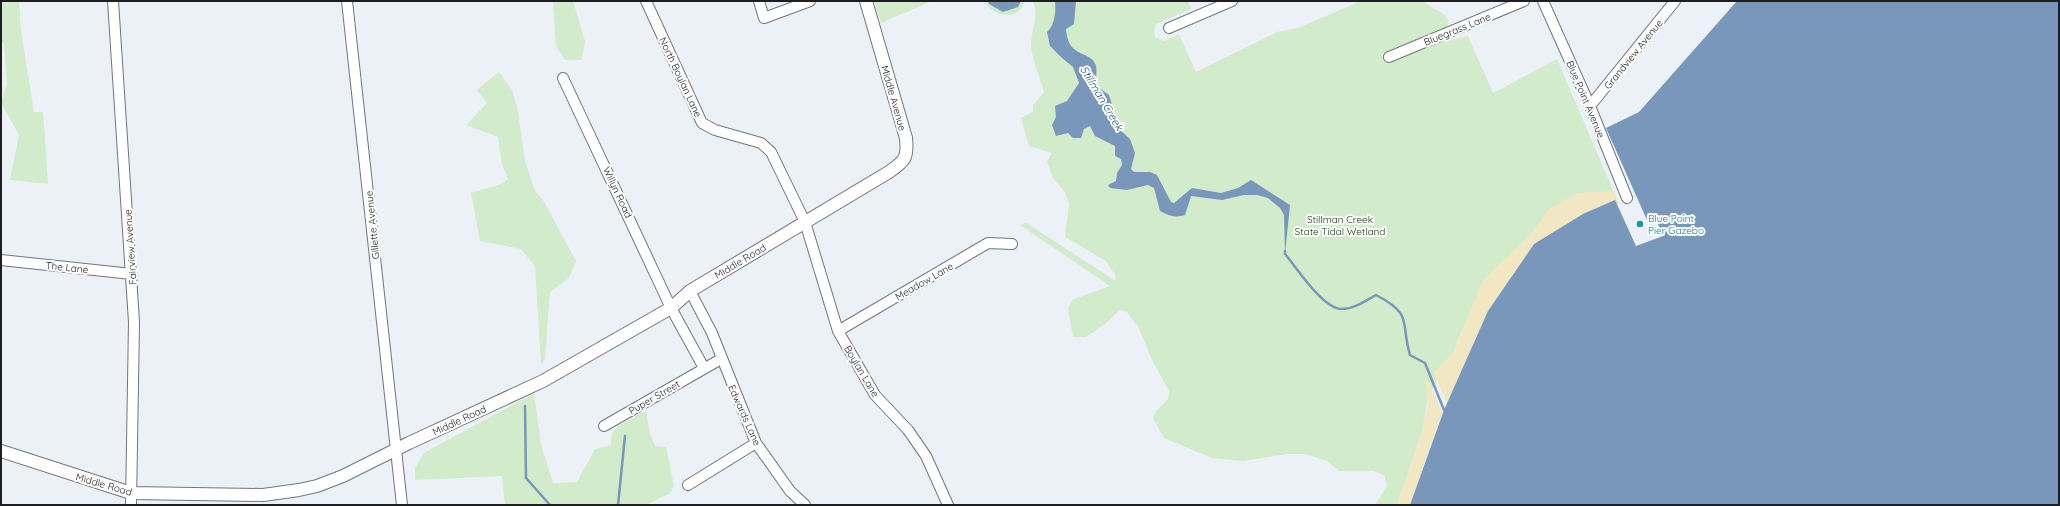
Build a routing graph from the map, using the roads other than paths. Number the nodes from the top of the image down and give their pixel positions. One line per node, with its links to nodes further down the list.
1 (113, 1): 20 (street, Fairview Avenue)
2 (347, 1): 28 (street, Gillette Avenue)
3 (646, 1): 17 (street, North Boylan Lane)
4 (758, 1): 5 (street)
5 (810, 1)
6 (866, 1): 15 (main road, Middle Avenue)
7 (1232, 1): 11 (street)
8 (1524, 1): 12 (street, Bluegrass Lane)
9 (1543, 1): 14 (street, Blue Point Avenue)
10 (1675, 1): 14 (street, Grandview Avenue)
11 (1169, 28)
12 (1389, 57)
13 (563, 78): 22 (street, Willyn Road)
14 (1590, 106): 16 (street, Blue Point Avenue)
15 (874, 181): 17 (main road, Middle Road)
16 (1627, 198)
17 (805, 222): 21 (main road, Middle Road); 23 (street, Boylan Lane)
18 (1012, 244): 23 (street, Meadow Lane)
19 (1, 260): 20 (street, The Lane)
20 (132, 274): 31 (street, Fairview Avenue)
21 (690, 292): 22 (main road, Middle Road); 24 (street, Edwards Lane)
22 (671, 308): 25 (street, Willyn Road); 28 (main road, Middle Road)
23 (838, 331): 34 (street, Boylan Lane)
24 (721, 359): 25 (street); 27 (street, Edwards Lane)
25 (704, 368): 26 (street, Puper Street)
26 (604, 426)
27 (756, 443): 30 (street); 33 (street, Edwards Lane)
28 (396, 450): 31 (main road, Middle Road); 32 (street, Gillette Avenue)
29 (1, 451): 31 (main road, Middle Road)
30 (688, 485)
31 (131, 499)
32 (402, 505)
33 (805, 505)
34 (948, 505)

